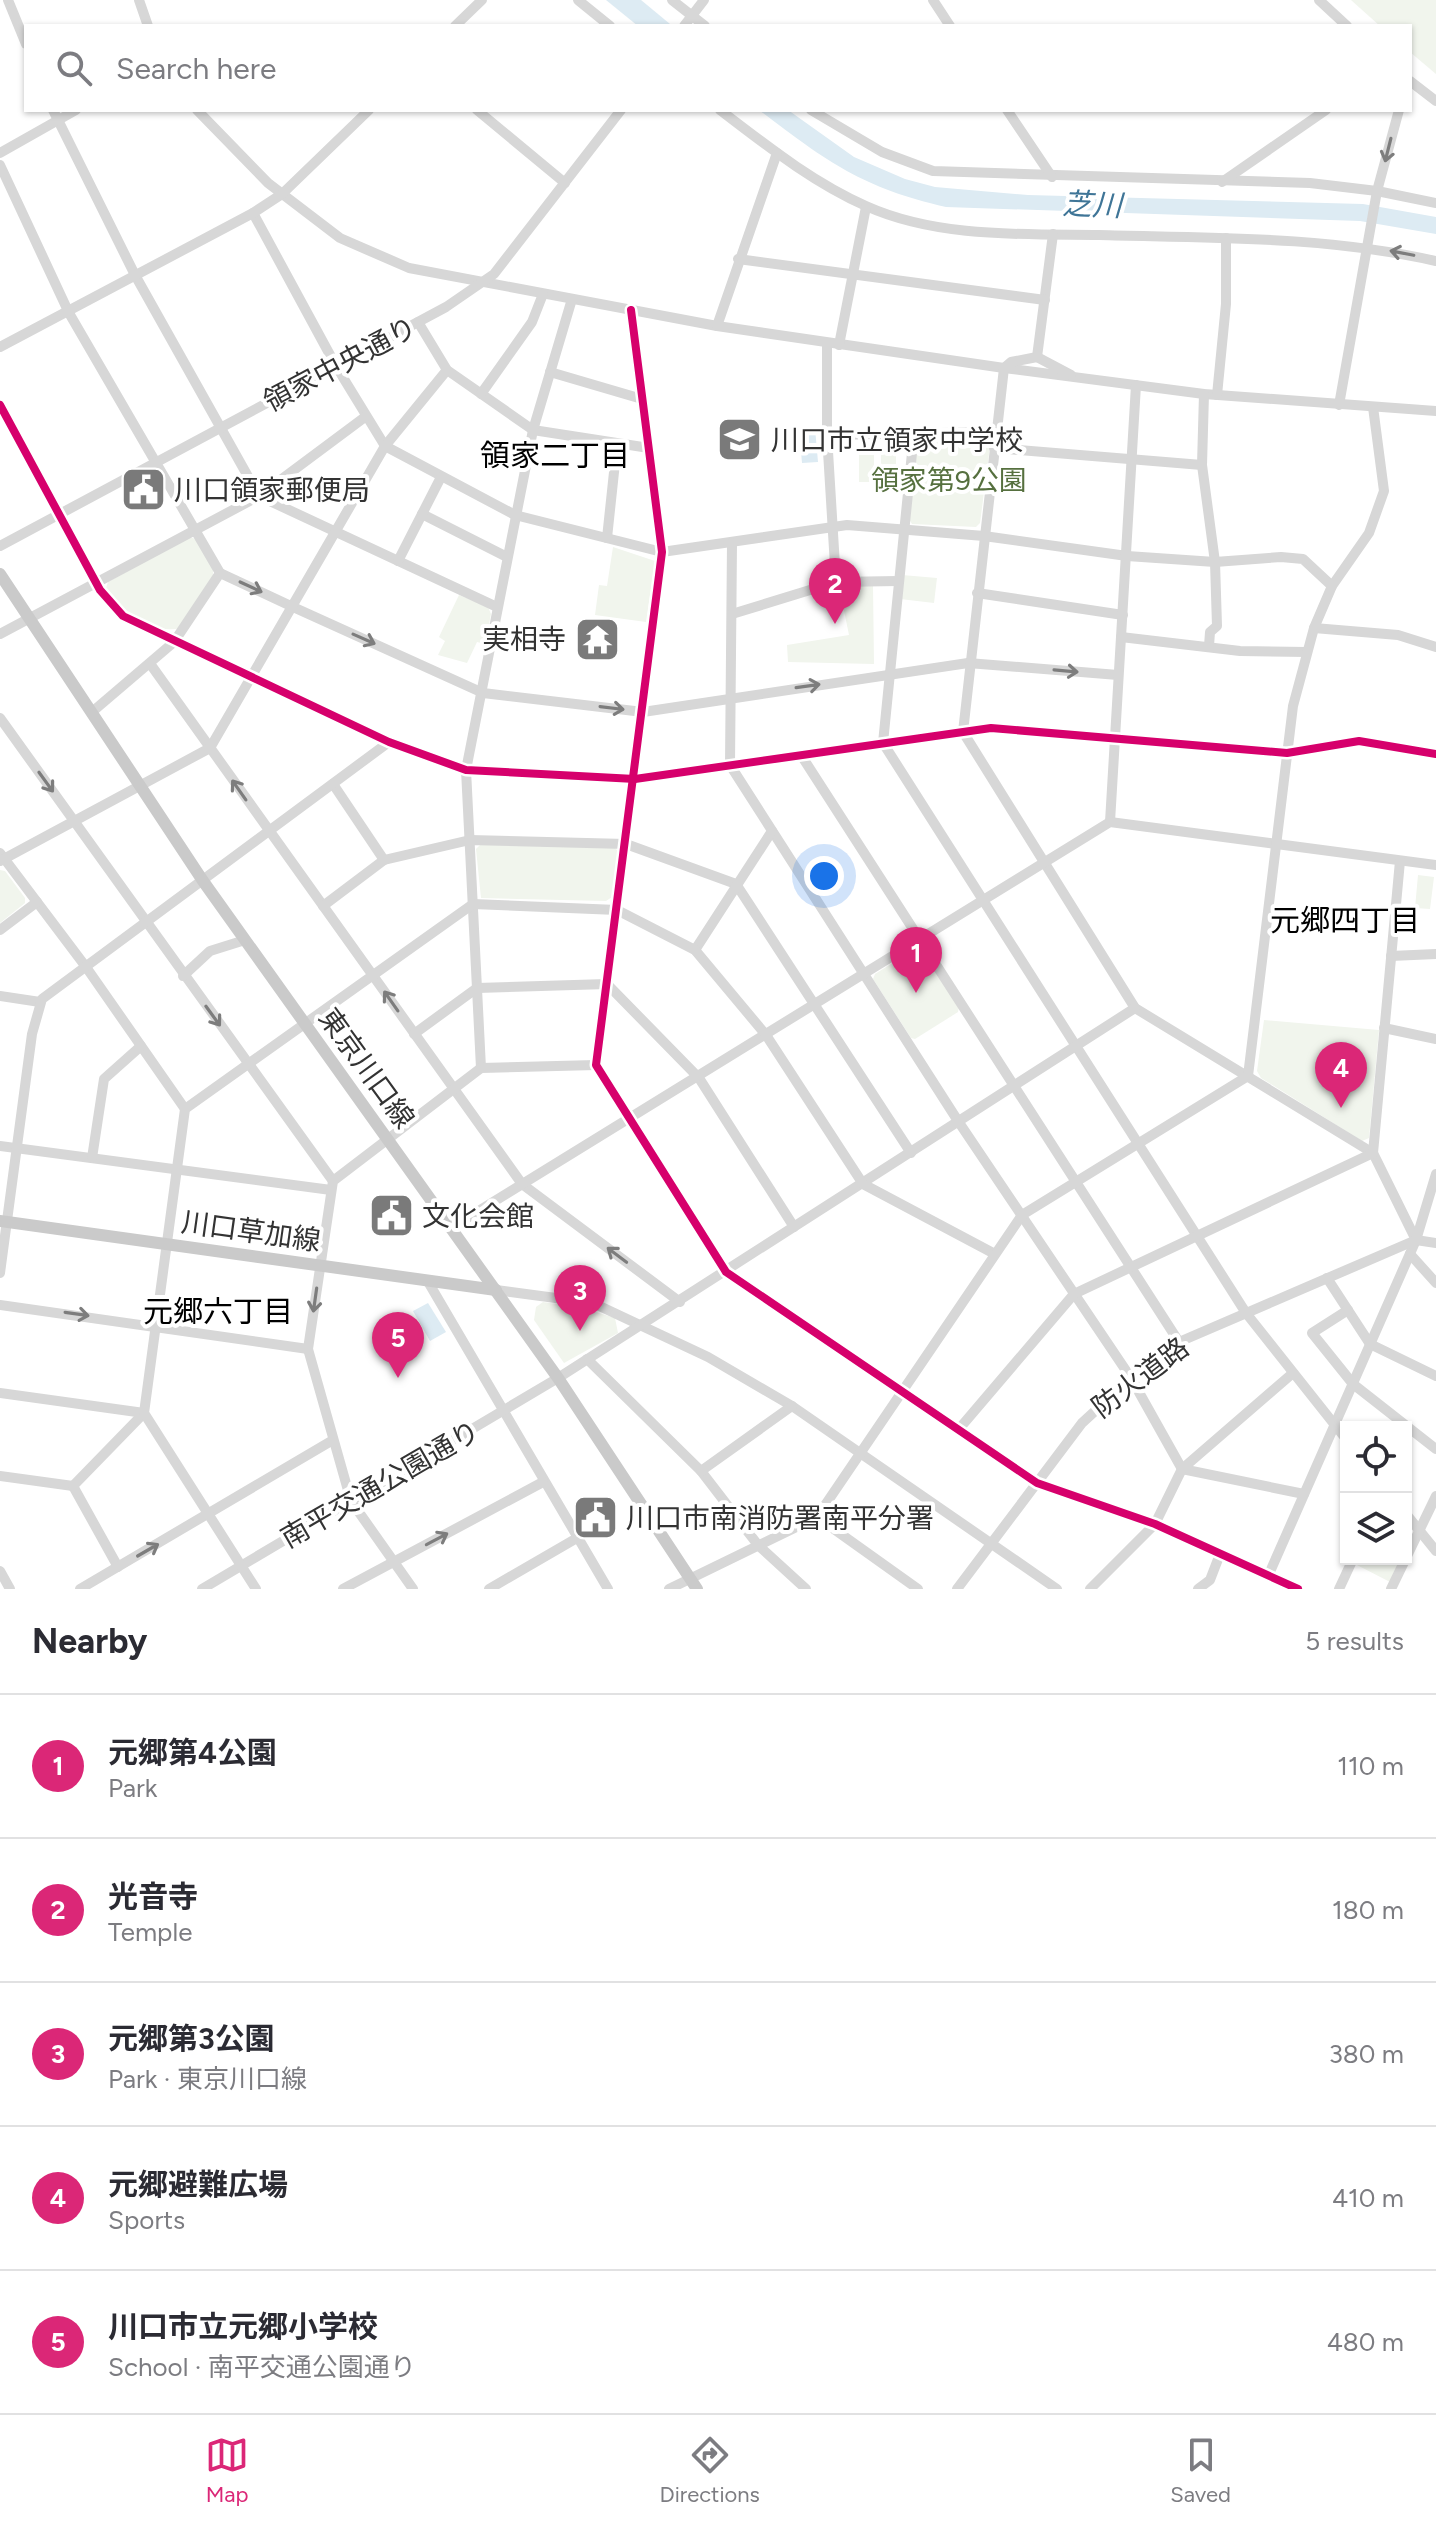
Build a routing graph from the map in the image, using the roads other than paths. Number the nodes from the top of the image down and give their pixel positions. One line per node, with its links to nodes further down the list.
1 (8, 0): 15 (street)
2 (139, 0): 10 (street)
3 (482, 0): 11 (street)
4 (578, 0): 12 (street)
5 (672, 0): 9 (street)
6 (704, 0): 9 (street)
7 (933, 0): 13 (street)
8 (1319, 0): 14 (street)
9 (688, 21)
10 (147, 24)
11 (457, 24)
12 (608, 24)
13 (949, 24)
14 (1345, 24)
15 (24, 39)
16 (1412, 83): 17 (street)
17 (1436, 101)
18 (199, 112): 34 (street)
19 (367, 112): 34 (street)
20 (479, 112): 33 (street)
21 (619, 112): 33 (street, 領家中央通り)
22 (723, 112): 29 (street)
23 (814, 112): 31 (street)
24 (1008, 112): 31 (street)
25 (1323, 112): 32 (street)
26 (1398, 112): 35 (street, one-way to 35)
27 (55, 115): 28 (street); 45 (street)
28 (0, 153)
29 (777, 153): 37 (street); 42 (street)
30 (0, 165): 51 (street)
31 (1052, 177): 32 (street)
32 (1222, 182): 35 (street)
33 (565, 183): 46 (street, 領家中央通り)
34 (282, 194): 38 (street); 46 (street)
35 (1377, 194): 36 (street); 41 (street)
36 (1436, 203)
37 (866, 207): 39 (street); 44 (street)
38 (253, 213): 45 (street); 58 (street)
39 (1053, 234): 40 (street); 49 (street)
40 (1226, 238): 41 (street); 66 (street)
41 (1368, 243): 43 (street, one-way to 41); 69 (street)
42 (738, 259): 44 (street); 53 (street)
43 (1436, 261)
44 (853, 273): 49 (street); 55 (street)
45 (135, 275): 51 (street); 73 (street)
46 (483, 283): 47 (street); 52 (street, 領家中央通り)
47 (543, 294): 48 (street); 64 (street)
48 (572, 299): 50 (street); 61 (street)
49 (1045, 300): 57 (street)
50 (631, 310): 53 (street); 67 (street)
51 (69, 313): 56 (street); 83 (street)
52 (418, 322): 58 (street, 領家中央通り); 60 (street)
53 (717, 326): 54 (street)
54 (827, 343): 55 (street); 77 (street)
55 (839, 345): 59 (street)
56 (0, 347)
57 (1037, 357): 59 (street); 62 (street)
58 (336, 366): 72 (street); 73 (street, 領家中央通り)
59 (1004, 368): 62 (street); 75 (street)
60 (447, 370): 64 (street); 79 (street)
61 (550, 372): 67 (street); 74 (street)
62 (1072, 377): 63 (street)
63 (1136, 385): 65 (street); 82 (street)
64 (481, 394): 74 (street)
65 (1204, 394): 66 (street); 84 (street)
66 (1217, 395): 69 (street)
67 (642, 399): 80 (street)
68 (0, 405): 87 (street)
69 (1339, 405): 70 (street)
70 (1373, 407): 71 (street); 108 (street)
71 (1436, 411)
72 (365, 417): 79 (street); 86 (street)
73 (220, 428): 83 (street, 領家中央通り); 86 (street)
74 (533, 430): 78 (street); 89 (street)
75 (997, 432): 76 (street); 81 (street)
76 (914, 433): 77 (street); 91 (street)
77 (827, 435): 90 (street)
78 (617, 444): 80 (street); 95 (street)
79 (385, 446): 85 (street); 93 (street)
80 (649, 448): 98 (street)
81 (994, 448): 82 (street); 94 (street)
82 (1134, 459): 84 (street); 99 (street)
83 (155, 463): 87 (street, 領家中央通り); 92 (street)
84 (1202, 465): 102 (street)
85 (441, 477): 88 (street); 89 (street)
86 (259, 496): 92 (street); 93 (street)
87 (60, 514): 97 (street, 領家中央通り); 106 (street)
88 (422, 514): 100 (street); 101 (street)
89 (515, 515): 95 (street); 100 (street)
90 (834, 525): 91 (street); 96 (street); 107 (street)
91 (903, 528): 94 (street); 105 (street)
92 (195, 529): 103 (street); 106 (street)
93 (336, 532): 101 (street); 110 (street)
94 (984, 536): 99 (street); 109 (street)
95 (607, 538): 98 (street)
96 (732, 543): 98 (street); 112 (street)
97 (0, 546)
98 (662, 552): 130 (street)
99 (1127, 556): 102 (street); 113 (street)
100 (507, 557): 111 (street)
101 (398, 561): 111 (street)
102 (1215, 562): 108 (street); 119 (street)
103 (220, 573): 110 (street, one-way to 110); 118 (street)
104 (0, 574): 114 (main road, 東京川口線)
105 (898, 581): 107 (street); 125 (street)
106 (96, 582): 114 (street); 118 (street)
107 (836, 582): 112 (street)
108 (1332, 586): 115 (street)
109 (977, 593): 113 (street); 122 (street)
110 (293, 607): 124 (street); 127 (street, one-way to 127)
111 (497, 607): 127 (street)
112 (732, 614): 128 (street)
113 (1123, 615): 117 (street)
114 (29, 618): 116 (street); 129 (main road, 東京川口線)
115 (1314, 628): 120 (street); 121 (street)
116 (0, 634)
117 (1121, 637): 119 (street); 126 (street)
118 (174, 642): 123 (street); 124 (street)
119 (1209, 646): 121 (street)
120 (1436, 647)
121 (1307, 652): 137 (street)
122 (968, 663): 125 (street); 126 (street, one-way to 126); 132 (street)
123 (151, 665): 129 (street); 136 (street)
124 (250, 675): 134 (street); 136 (street)
125 (889, 675): 128 (street, one-way to 125); 135 (street)
126 (1118, 675): 133 (street)
127 (483, 693): 130 (street, one-way to 130); 141 (street)
128 (731, 698): 130 (street); 140 (street)
129 (92, 712): 144 (main road, 東京川口線)
130 (643, 712): 142 (street)
131 (0, 718): 145 (street, one-way to 145)
132 (963, 732): 133 (street); 135 (street); 155 (street)
133 (1116, 738): 137 (street); 146 (street)
134 (389, 742): 141 (street); 143 (street)
135 (883, 743): 139 (street); 159 (street)
136 (210, 748): 144 (street); 148 (street, one-way to 136)
137 (1287, 753): 138 (street); 151 (street)
138 (1436, 754)
139 (801, 755): 140 (street); 167 (street)
140 (730, 765): 142 (street); 147 (street)
141 (466, 770): 142 (street); 149 (street)
142 (635, 779): 150 (street)
143 (333, 784): 148 (street); 153 (street)
144 (140, 786): 145 (street); 157 (main road, 東京川口線)
145 (74, 821): 152 (street); 164 (street)
146 (1110, 822): 151 (street); 155 (street)
147 (772, 831): 158 (street); 172 (street)
148 (269, 832): 157 (street); 162 (street)
149 (470, 840): 150 (street); 153 (street); 161 (street)
150 (626, 844): 158 (street); 163 (street)
151 (1276, 846): 154 (street); 191 (street)
152 (1, 857): 160 (street)
153 (384, 860): 162 (street)
154 (1400, 861): 156 (street); 170 (street)
155 (1045, 863): 159 (street); 180 (street)
156 (1436, 865)
157 (203, 881): 164 (street); 166 (main road, 東京川口線)
158 (736, 884): 168 (street); 179 (street)
159 (983, 901): 167 (street); 187 (street)
160 (37, 902): 165 (street); 171 (street)
161 (473, 904): 163 (street); 174 (street); 176 (street)
162 (323, 906): 174 (street)
163 (617, 910): 168 (street); 175 (street)
164 (145, 923): 171 (street); 173 (street)
165 (0, 930)
166 (245, 940): 173 (street); 181 (main road, 東京川口線)
167 (920, 940): 172 (street); 193 (street)
168 (695, 950): 184 (street)
169 (1436, 954): 170 (street)
170 (1391, 956): 182 (street)
171 (86, 967): 178 (street); 186 (street)
172 (864, 975): 179 (street); 197 (street)
173 (183, 976): 189 (street, one-way to 189)
174 (373, 977): 181 (street); 183 (street, one-way to 174)
175 (607, 984): 176 (street); 188 (street); 192 (street)
176 (477, 988): 183 (street); 190 (street)
177 (0, 996): 178 (street)
178 (40, 1002): 201 (street)
179 (814, 1006): 184 (street); 202 (street)
180 (1135, 1008): 187 (street, 南平交通公園通り); 191 (street)
181 (306, 1024): 189 (street); 198 (main road, 東京川口線)
182 (1384, 1028): 185 (street); 203 (street)
183 (414, 1034): 194 (street)
184 (766, 1035): 192 (street); 209 (street)
185 (1436, 1039)
186 (141, 1046): 195 (street); 204 (street)
187 (1077, 1047): 193 (street, 南平交通公園通り); 199 (street)
188 (596, 1065): 190 (street); 196 (street)
189 (248, 1066): 195 (street); 210 (street)
190 (481, 1068): 194 (street)
191 (1248, 1076): 199 (street); 203 (street)
192 (699, 1078): 196 (street); 213 (street)
193 (1014, 1085): 197 (street, 南平交通公園通り); 207 (street)
194 (453, 1089): 198 (street); 208 (street)
195 (185, 1109): 205 (street)
196 (629, 1118): 208 (street); 223 (street)
197 (958, 1121): 202 (street, 南平交通公園通り); 211 (street)
198 (387, 1137): 210 (street); 214 (main road, 東京川口線)
199 (1138, 1144): 207 (street); 215 (street)
200 (0, 1146): 201 (street)
201 (17, 1148): 204 (street); 212 (street)
202 (911, 1153): 209 (street, 南平交通公園通り)
203 (1373, 1153): 215 (street); 216 (street)
204 (92, 1158): 205 (street)
205 (177, 1170): 210 (street); 218 (street)
206 (1436, 1174): 216 (street)
207 (1076, 1183): 211 (street); 222 (street)
208 (522, 1184): 214 (street); 230 (street, one-way to 208)
209 (863, 1184): 213 (street, 南平交通公園通り); 219 (street)
210 (332, 1185): 221 (street)
211 (1022, 1215): 219 (street); 229 (street)
212 (3, 1221): 218 (main road, 川口草加線); 224 (street)
213 (794, 1227): 223 (street, 南平交通公園通り)
214 (451, 1228): 228 (main road, 東京川口線)
215 (1197, 1236): 222 (street); 233 (street)
216 (1416, 1240): 217 (street); 220 (street); 225 (street, 防火道路)
217 (1436, 1243)
218 (167, 1244): 221 (main road, 川口草加線); 235 (street)
219 (993, 1253): 245 (street)
220 (1410, 1254): 227 (street); 237 (street)
221 (320, 1265): 226 (main road, 川口草加線); 238 (street, one-way to 238)
222 (1131, 1268): 229 (street); 236 (street)
223 (726, 1272): 230 (street, 南平交通公園通り); 245 (street)
224 (0, 1273)
225 (1327, 1278): 232 (street); 233 (street, 防火道路)
226 (427, 1280): 228 (main road, 川口草加線); 248 (street)
227 (1436, 1283)
228 (496, 1290): 234 (street); 242 (main road, 東京川口線)
229 (1074, 1294): 243 (street); 251 (street)
230 (680, 1302): 234 (street, 南平交通公園通り)
231 (0, 1305): 235 (street, one-way to 235)
232 (1348, 1310): 237 (street); 244 (street)
233 (1246, 1313): 236 (street, 防火道路); 240 (street)
234 (643, 1324): 239 (street, 南平交通公園通り); 247 (street)
235 (156, 1325): 238 (street); 249 (street)
236 (1179, 1342): 243 (street, 防火道路)
237 (1370, 1344): 241 (street); 244 (street)
238 (308, 1349): 253 (street)
239 (587, 1359): 242 (street, 南平交通公園通り); 257 (street)
240 (1293, 1373): 250 (street); 256 (street)
241 (1436, 1376)
242 (558, 1378): 248 (street, 南平交通公園通り); 281 (main road, 東京川口線)
243 (1131, 1378): 256 (street); 260 (street, 防火道路)
244 (1353, 1384): 250 (street); 254 (street)
245 (901, 1391): 251 (street); 255 (street)
246 (0, 1393): 249 (street)
247 (792, 1406): 255 (street); 257 (street)
248 (502, 1412): 259 (street); 264 (street, 南平交通公園通り)
249 (144, 1413): 261 (street); 265 (street)
250 (1335, 1424): 252 (street); 262 (street)
251 (959, 1429): 260 (street)
252 (1340, 1431)
253 (333, 1440): 264 (street); 265 (street)
254 (1436, 1449)
255 (860, 1452): 266 (street); 271 (street)
256 (1182, 1469): 262 (street); 268 (street)
257 (701, 1471): 272 (street)
258 (0, 1476): 261 (street)
259 (543, 1482): 270 (street); 275 (street, one-way to 259)
260 (1037, 1483): 268 (street); 271 (street, 防火道路)
261 (73, 1486): 278 (street)
262 (1304, 1494): 280 (street)
263 (1436, 1496): 269 (street)
264 (351, 1501): 275 (street); 277 (street, 南平交通公園通り)
265 (208, 1514): 277 (street); 278 (street, one-way to 265)
266 (817, 1517): 272 (street); 293 (street)
267 (1412, 1521): 269 (street)
268 (1155, 1524): 274 (street); 296 (street)
269 (1421, 1532): 273 (street); 300 (street)
270 (577, 1538): 288 (street); 289 (street)
271 (992, 1543): 294 (street, 防火道路); 295 (street)
272 (758, 1545): 281 (street); 292 (street)
273 (1436, 1551)
274 (1220, 1554): 280 (street); 297 (street)
275 (394, 1562): 286 (street); 287 (street)
276 (1350, 1565): 299 (street)
277 (242, 1566): 284 (street, 南平交通公園通り); 285 (street)
278 (118, 1567): 283 (street)
279 (0, 1571): 282 (street)
280 (1269, 1574): 298 (street)
281 (689, 1577): 290 (street); 291 (main road, 東京川口線)
282 (10, 1589)
283 (80, 1589)
284 (202, 1589)
285 (256, 1589)
286 (343, 1589)
287 (413, 1589)
288 (489, 1589)
289 (608, 1589)
290 (669, 1589)
291 (697, 1589)
292 (806, 1589)
293 (918, 1589)
294 (957, 1589)
295 (1057, 1589)
296 (1090, 1589)
297 (1198, 1589)
298 (1298, 1589)
299 (1339, 1589)
300 (1391, 1589)

